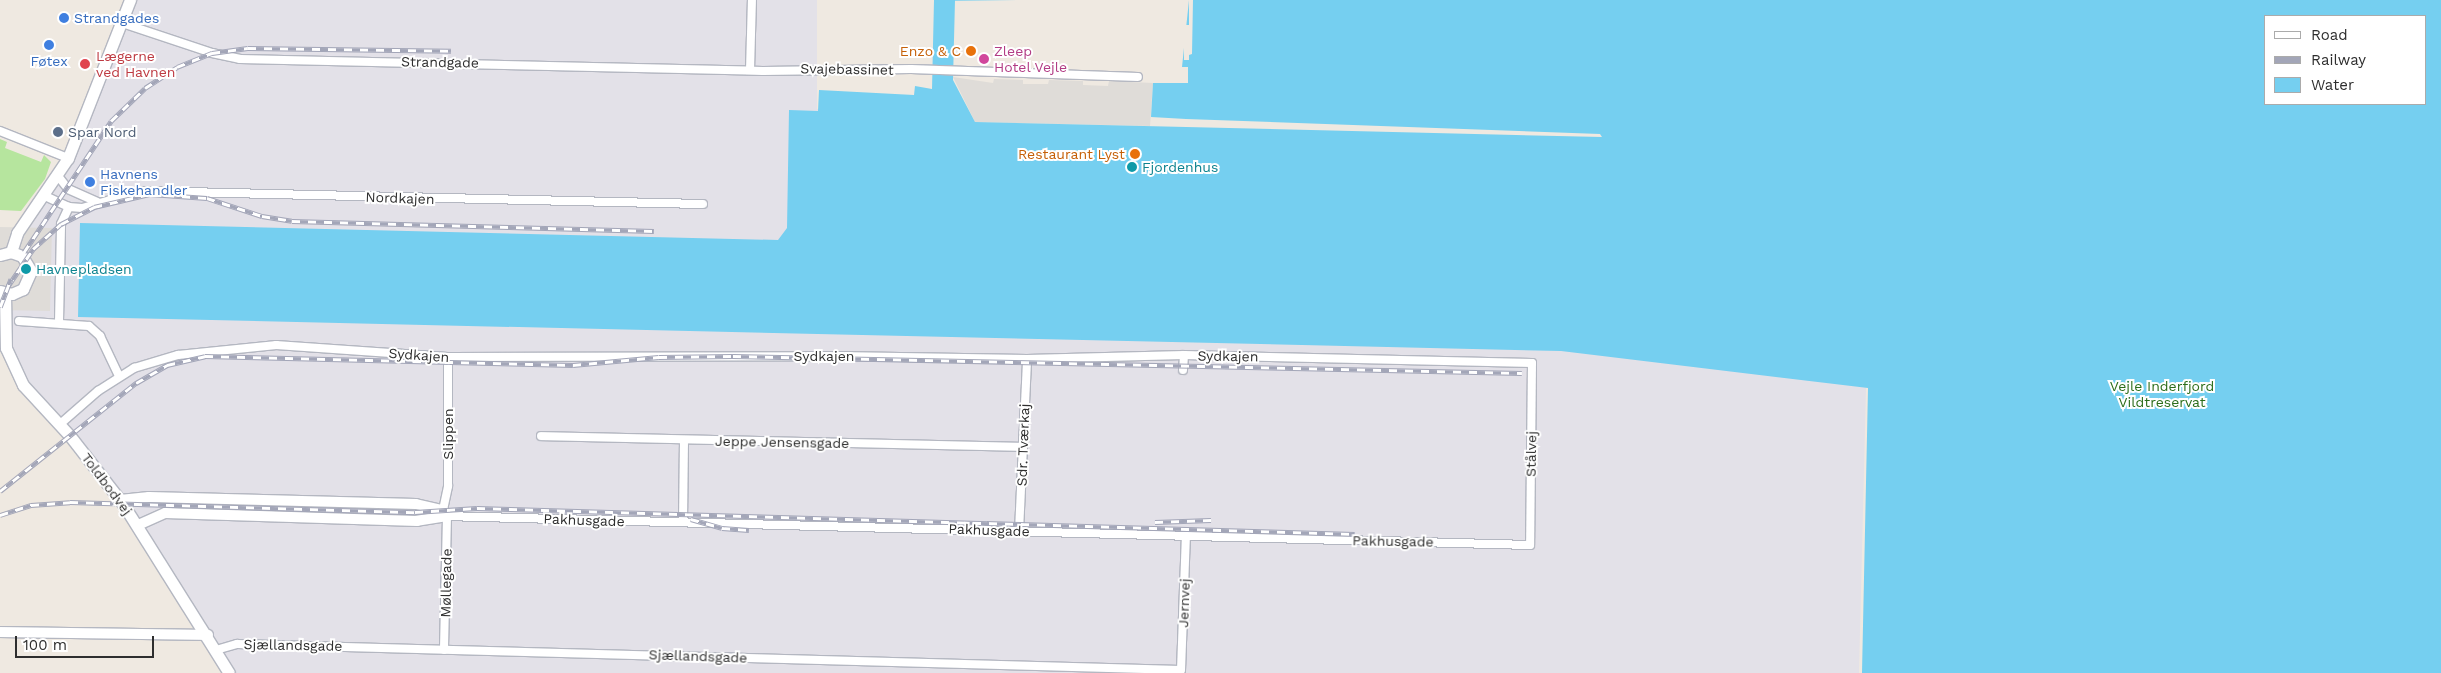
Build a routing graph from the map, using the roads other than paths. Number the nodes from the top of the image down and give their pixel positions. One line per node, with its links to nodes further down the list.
1 (130, 0): 3 (main road)
2 (752, 0): 4 (street)
3 (122, 23): 4 (street, Strandgade); 8 (main road)
4 (750, 70): 5 (street, Strandgade)
5 (763, 71): 6 (street, Svajebassinet)
6 (1138, 77)
7 (0, 131): 8 (street)
8 (68, 158): 9 (main road)
9 (58, 176): 10 (main road); 11 (street)
10 (45, 196): 13 (street); 14 (main road)
11 (97, 202): 12 (street, Nordkajen); 13 (street, Nordkajen)
12 (704, 204)
13 (69, 208): 17 (street)
14 (5, 254): 15 (main road)
15 (3, 292): 18 (main road, Toldbodvej)
16 (19, 321): 17 (street)
17 (59, 322): 24 (street)
18 (3, 349): 25 (main road, Toldbodvej)
19 (1184, 355): 21 (street, Sydkajen); 22 (street, Sydkajen); 23 (street)
20 (448, 357): 21 (street, Sydkajen); 24 (street, Sydkajen); 30 (street, Slippen)
21 (1026, 359): 28 (street, Sdr. Tværkaj)
22 (1532, 363): 35 (street, Stålvej)
23 (1183, 370)
24 (119, 376): 25 (street, Sydkajen)
25 (59, 425): 29 (main road, Toldbodvej)
26 (541, 436): 27 (street, Jeppe Jensensgade)
27 (684, 440): 28 (street, Jeppe Jensensgade); 31 (street)
28 (1023, 447): 33 (street, Sdr. Tværkaj)
29 (120, 500): 30 (street, Pakhusgade); 32 (main road, Toldbodvej)
30 (445, 513): 31 (street, Pakhusgade); 32 (street, Pakhusgade); 39 (street, Møllegade)
31 (683, 522): 33 (street, Pakhusgade)
32 (138, 525): 37 (main road, Toldbodvej)
33 (1019, 531): 34 (street, Pakhusgade)
34 (1186, 536): 35 (street, Pakhusgade); 40 (street, Jernvej)
35 (1530, 545)
36 (0, 632): 37 (street)
37 (208, 635): 38 (main road, Toldbodvej)
38 (216, 650): 39 (street, Sjællandsgade); 41 (main road, Toldbodvej)
39 (444, 650): 40 (street, Sjællandsgade)
40 (1181, 670)
41 (229, 673)

